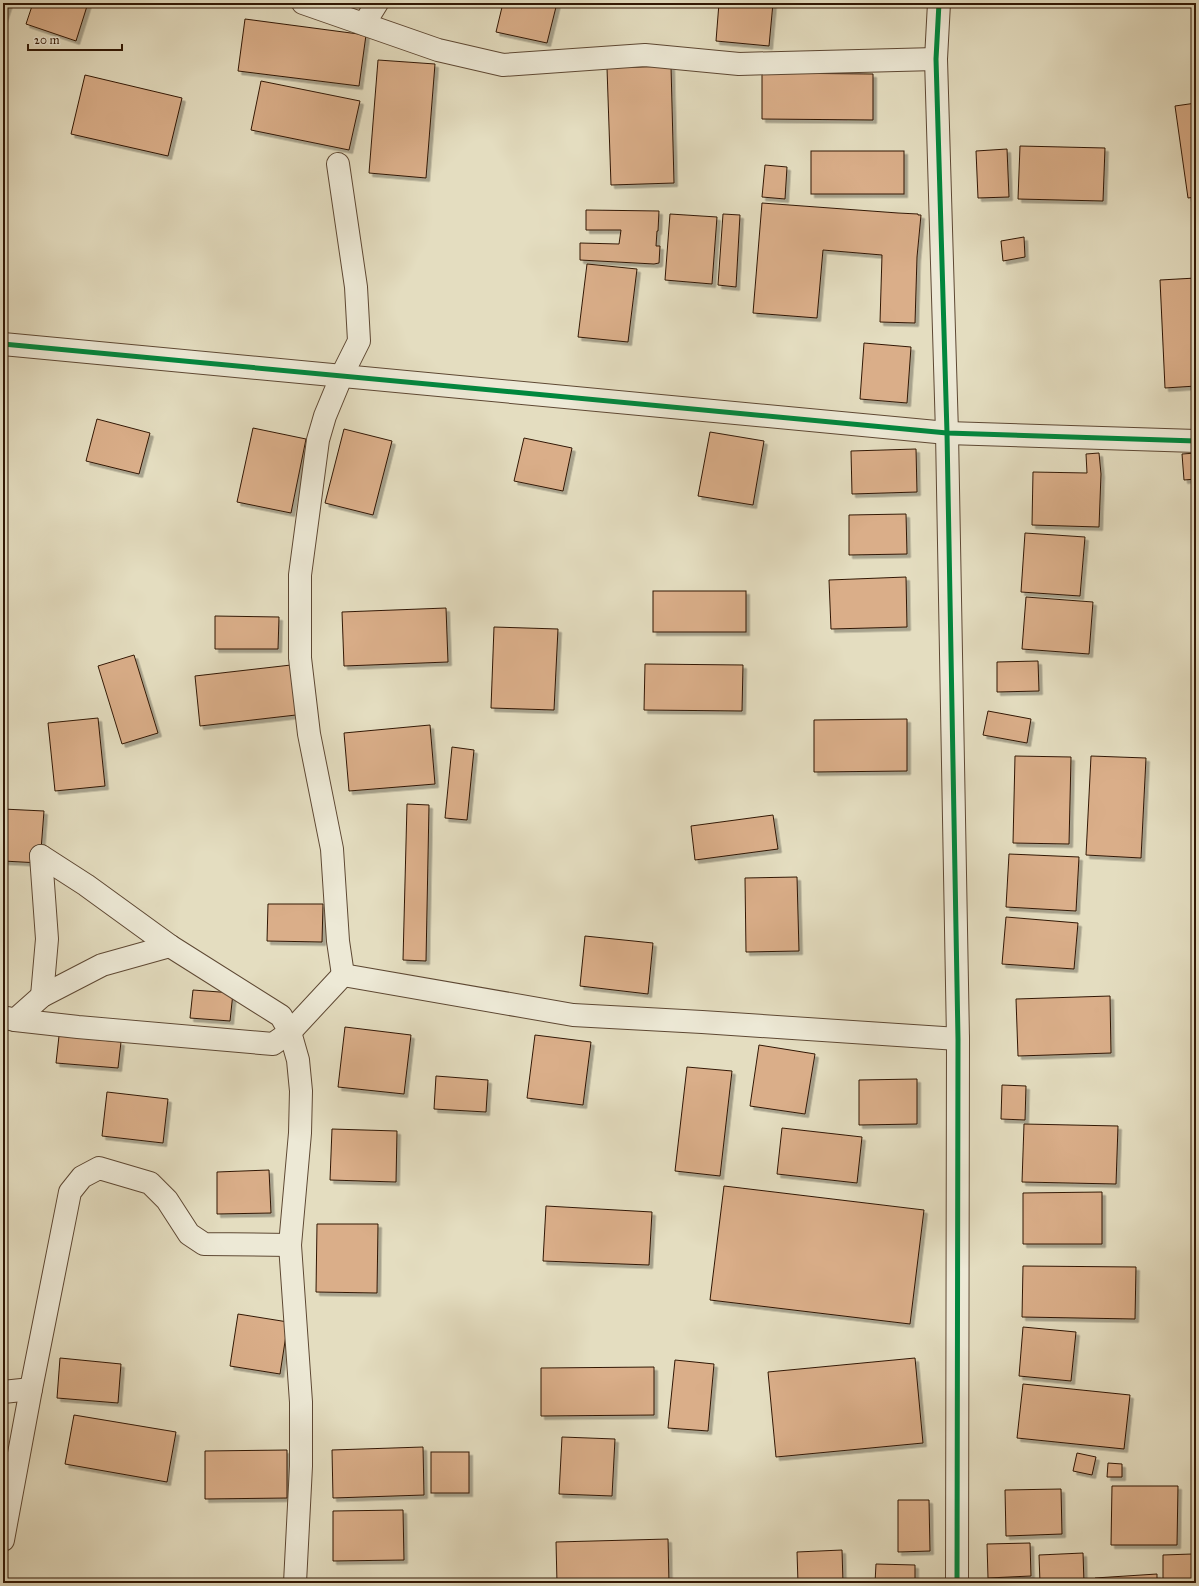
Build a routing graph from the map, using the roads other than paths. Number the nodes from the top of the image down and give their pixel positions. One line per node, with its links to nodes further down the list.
1 (303, 3): 4 (street)
2 (377, 3): 4 (street)
3 (939, 3): 5 (street)
4 (364, 24): 5 (street)
5 (936, 59): 9 (street)
6 (338, 164): 8 (street)
7 (3, 344): 8 (street)
8 (342, 376): 9 (street); 12 (street)
9 (947, 433): 10 (street); 16 (street)
10 (1196, 441)
11 (170, 946): 13 (street); 13 (street); 15 (street)
12 (343, 975): 15 (street); 16 (street)
13 (42, 996): 14 (street)
14 (9, 1019): 15 (street)
15 (290, 1032): 17 (street)
16 (958, 1039): 22 (street)
17 (290, 1245): 18 (street); 21 (street)
18 (31, 1389): 19 (street); 20 (street)
19 (3, 1392)
20 (3, 1540)
21 (295, 1583)
22 (957, 1583)

